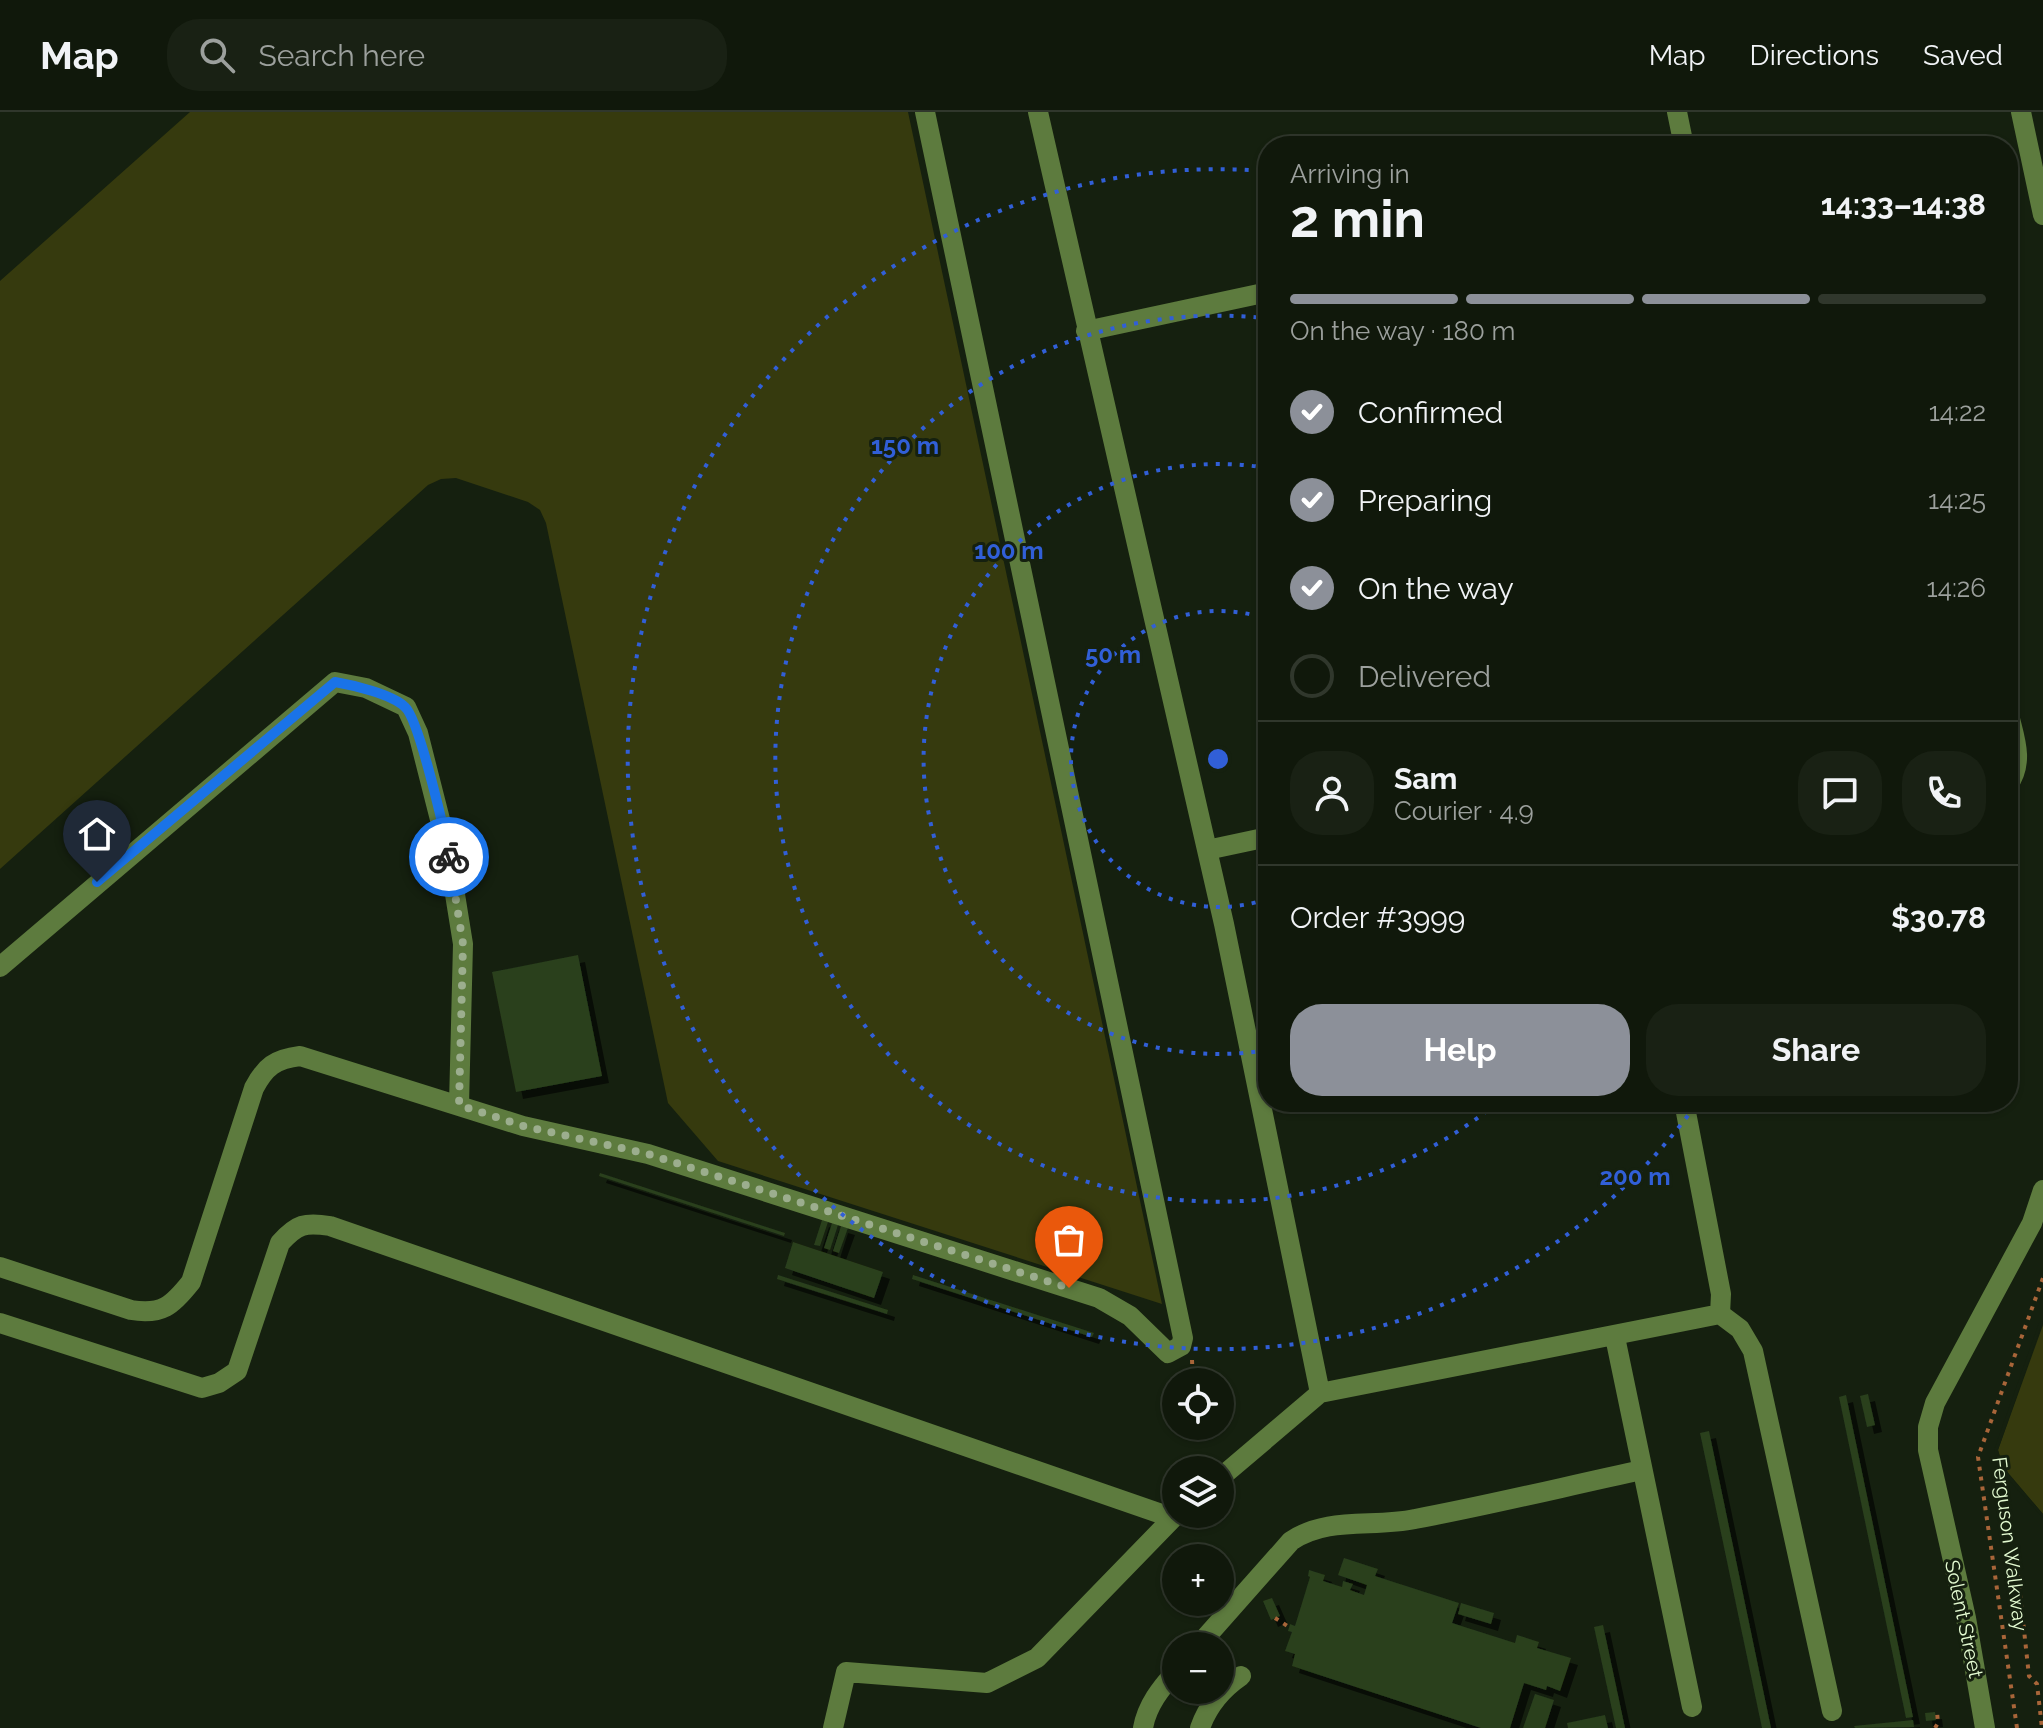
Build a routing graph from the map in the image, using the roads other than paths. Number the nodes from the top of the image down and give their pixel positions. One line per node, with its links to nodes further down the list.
1 (925, 112): 13 (street)
2 (1038, 112): 8 (street)
3 (1677, 112): 5 (street)
4 (2021, 112): 6 (street)
5 (1682, 136)
6 (2043, 215)
7 (1258, 294): 8 (street)
8 (1086, 331): 10 (street)
9 (1258, 839): 10 (street)
10 (1207, 850): 12 (street)
11 (0, 967): 13 (street)
12 (1258, 1095)
13 (459, 1105): 17 (street)
14 (1262, 1112): 21 (street)
15 (1686, 1112): 18 (street)
16 (2043, 1190): 34 (street, Solent Street)
17 (0, 1267)
18 (1720, 1314): 20 (street); 30 (street)
19 (0, 1323): 24 (street)
20 (1615, 1337): 21 (street); 23 (street)
21 (1320, 1393): 22 (street)
22 (1234, 1466)
23 (1642, 1470): 26 (street); 29 (street)
24 (1162, 1512)
25 (1163, 1528): 31 (street)
26 (1210, 1632)
27 (1241, 1676): 33 (street)
28 (1162, 1687): 32 (street)
29 (1692, 1707)
30 (1832, 1711)
31 (833, 1728)
32 (1143, 1728)
33 (1200, 1728)
34 (1985, 1728)

